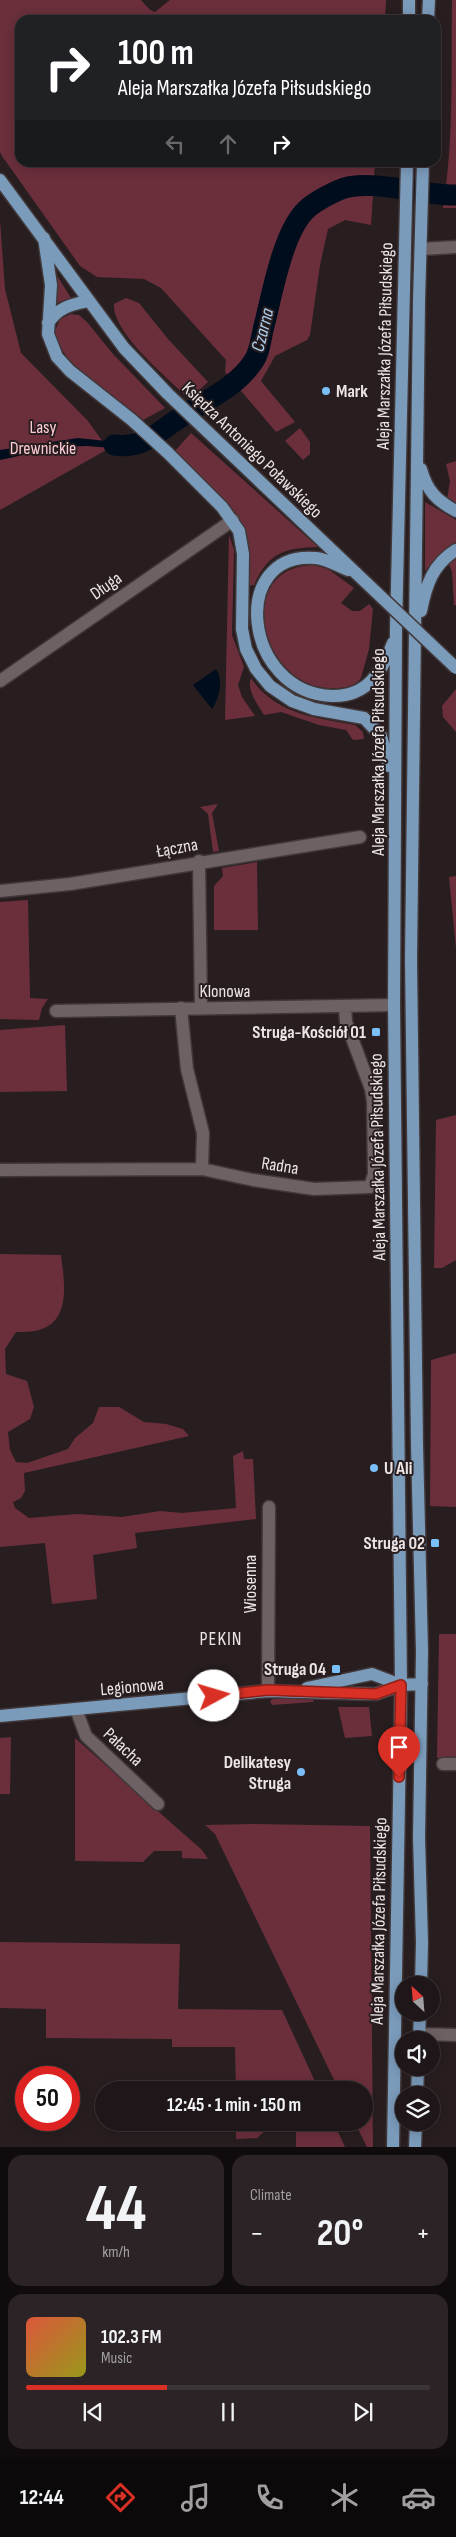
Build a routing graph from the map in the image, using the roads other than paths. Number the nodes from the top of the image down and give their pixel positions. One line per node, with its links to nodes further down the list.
1 (409, 0): 3 (main road)
2 (428, 0): 4 (main road)
3 (409, 15)
4 (428, 15)
5 (407, 167): 18 (main road, Aleja Marszałka Józefa Piłsudskiego)
6 (423, 167): 10 (main road, Aleja Marszałka Józefa Piłsudskiego)
7 (0, 180): 8 (main road, Księdza Antoniego Poławskiego)
8 (44, 238): 11 (main road, Księdza Antoniego Poławskiego); 12 (main road)
9 (456, 247): 10 (street)
10 (421, 249): 13 (main road, Aleja Marszałka Józefa Piłsudskiego)
11 (88, 302): 12 (main road); 17 (main road, Księdza Antoniego Poławskiego)
12 (48, 323): 15 (main road)
13 (418, 458): 14 (main road); 19 (main road, Aleja Marszałka Józefa Piłsudskiego)
14 (456, 511)
15 (232, 520): 21 (street, Długa); 22 (main road)
16 (456, 550): 19 (main road)
17 (357, 574): 18 (main road); 20 (main road, Księdza Antoniego Poławskiego, bridge)
18 (396, 628): 22 (main road, Aleja Marszałka Józefa Piłsudskiego)
19 (414, 652): 34 (main road, Aleja Marszałka Józefa Piłsudskiego)
20 (456, 668)
21 (0, 682)
22 (395, 795): 26 (main road, Aleja Marszałka Józefa Piłsudskiego)
23 (360, 836): 24 (street, Łączna)
24 (199, 861): 25 (street, Łączna); 29 (street)
25 (0, 890)
26 (394, 1005): 27 (street, Klonowa); 35 (main road, Aleja Marszałka Józefa Piłsudskiego)
27 (345, 1007): 29 (street, Klonowa); 31 (street, Radna)
28 (181, 1008): 29 (street, Klonowa); 30 (street, Klonowa); 31 (street)
29 (201, 1008)
30 (56, 1011)
31 (202, 1169): 32 (street, Radna)
32 (0, 1170)
33 (269, 1507): 36 (street, Wiosenna)
34 (422, 1684): 35 (main road, Legionowa); 41 (main road, Aleja Marszałka Józefa Piłsudskiego)
35 (401, 1685): 37 (main road, Legionowa); 37 (main road, Legionowa); 45 (main road, Aleja Marszałka Józefa Piłsudskiego)
36 (268, 1690): 37 (main road, Legionowa); 38 (main road, Legionowa)
37 (296, 1690)
38 (76, 1710): 39 (main road, Legionowa); 40 (street, Pałacha)
39 (0, 1716)
40 (158, 1804)
41 (421, 1976)
42 (456, 2035): 43 (street)
43 (440, 2036)
44 (416, 2131): 46 (main road)
45 (393, 2147)
46 (415, 2147)

